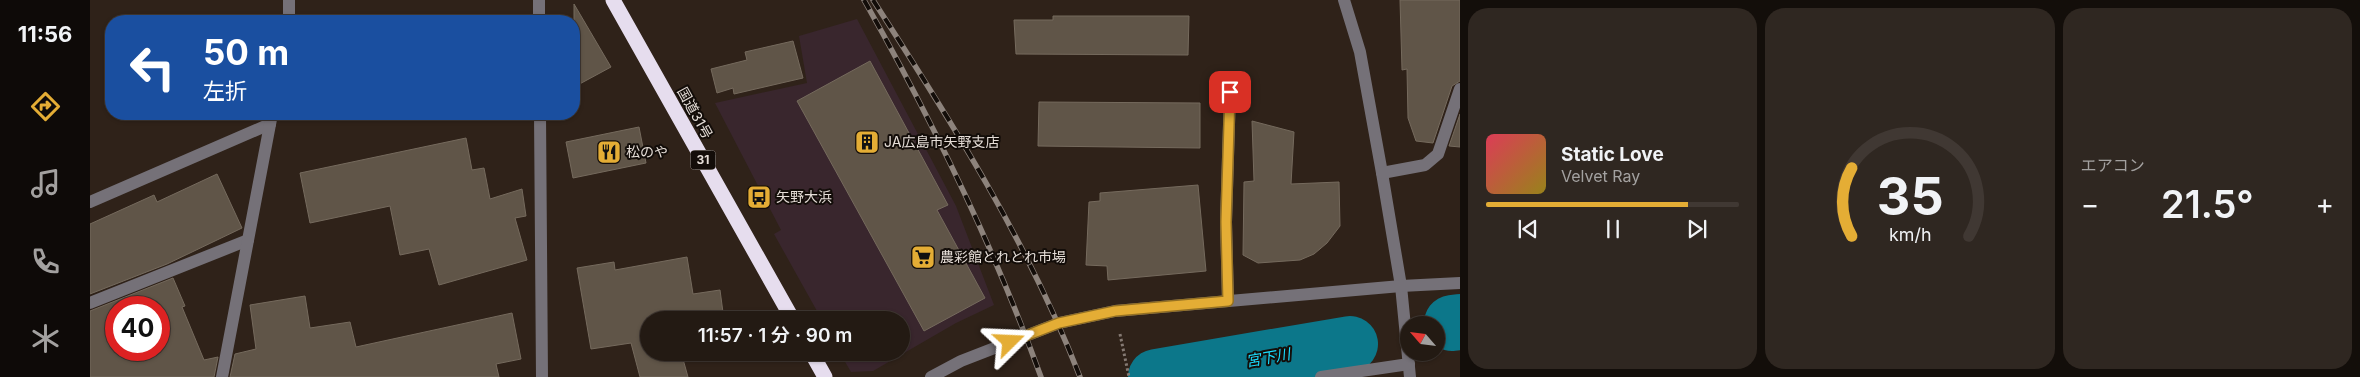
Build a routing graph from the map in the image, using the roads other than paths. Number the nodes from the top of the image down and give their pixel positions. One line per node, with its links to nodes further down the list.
1 (289, 0): 5 (street)
2 (539, 0): 6 (street)
3 (613, 0): 19 (highway, 国道31号 / 31)
4 (1344, 0): 12 (street)
5 (289, 15)
6 (539, 15)
7 (1460, 89): 12 (street)
8 (1230, 92): 17 (street)
9 (269, 120): 13 (street)
10 (271, 120): 14 (street)
11 (540, 120): 23 (street)
12 (1382, 174): 16 (street)
13 (90, 202)
14 (248, 240): 18 (street); 22 (street)
15 (1460, 283): 16 (street)
16 (1401, 286): 17 (street); 21 (street)
17 (1228, 301): 25 (street)
18 (90, 303)
19 (788, 311)
20 (816, 361): 24 (highway)
21 (1410, 371): 26 (street)
22 (222, 377)
23 (542, 377)
24 (825, 377)
25 (931, 377)
26 (1321, 377)

